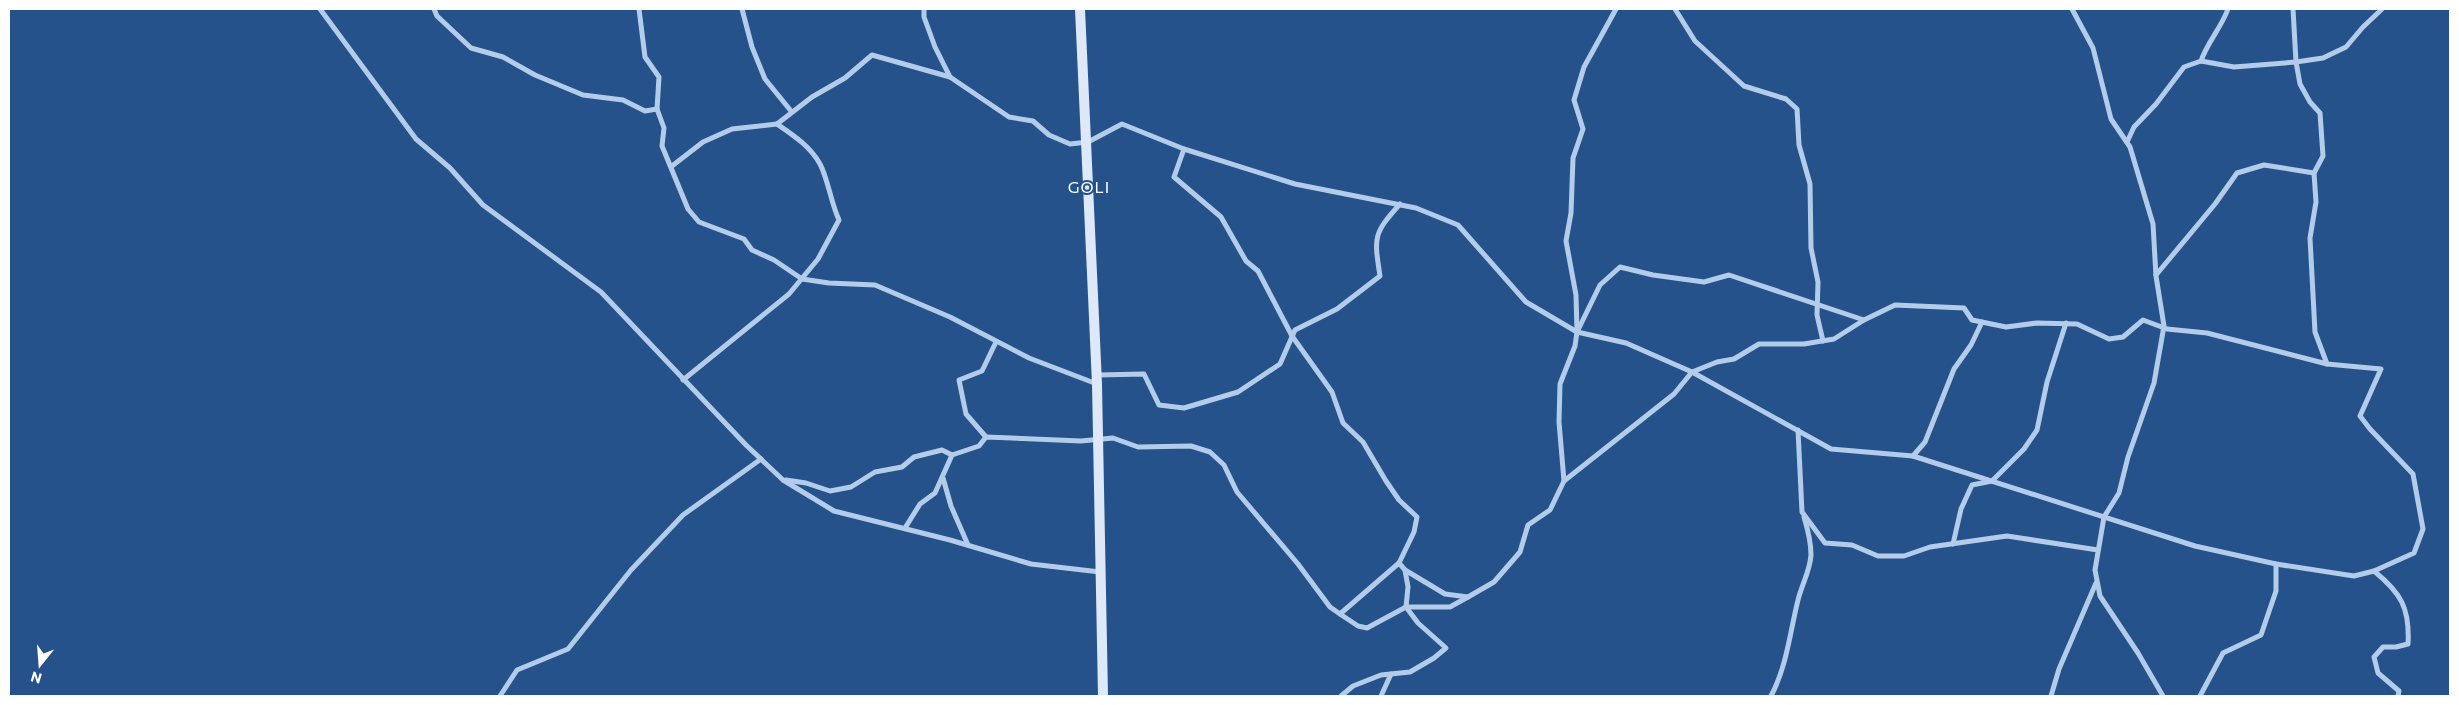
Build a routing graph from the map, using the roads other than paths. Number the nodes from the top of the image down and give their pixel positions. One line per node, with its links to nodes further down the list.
1 (320, 9): 39 (street)
2 (434, 9): 16 (street)
3 (639, 9): 16 (street)
4 (742, 9): 17 (street)
5 (924, 9): 15 (street)
6 (1080, 9): 19 (main road)
7 (1616, 9): 32 (street)
8 (1675, 9): 27 (street)
9 (2072, 9): 20 (street)
10 (2228, 9): 13 (street)
11 (2293, 9): 14 (street)
12 (2382, 9): 14 (street)
13 (2201, 61): 14 (street); 20 (street)
14 (2296, 62): 23 (street)
15 (950, 77): 17 (street); 19 (street)
16 (657, 109): 22 (street)
17 (791, 111): 18 (street)
18 (777, 124): 22 (street); 26 (street)
19 (1088, 142): 21 (street); 38 (main road)
20 (2127, 142): 25 (street)
21 (1184, 148): 24 (street); 33 (street)
22 (672, 166): 26 (street)
23 (2314, 173): 25 (street); 36 (street)
24 (1400, 204): 32 (street); 33 (street)
25 (2156, 276): 31 (street)
26 (802, 279): 35 (street); 39 (street)
27 (1817, 303): 28 (street); 32 (street); 34 (street)
28 (1864, 320): 29 (street); 34 (street)
29 (1982, 322): 30 (street); 44 (street)
30 (2066, 323): 31 (street); 49 (street)
31 (2164, 326): 36 (street); 51 (street)
32 (1577, 332): 37 (street); 48 (street)
33 (1292, 336): 38 (street); 56 (street)
34 (1823, 341): 37 (street)
35 (996, 342): 38 (street); 41 (street)
36 (2328, 364): 59 (street)
37 (1692, 372): 40 (street); 48 (street)
38 (1097, 379): 42 (main road)
39 (683, 380): 45 (street)
40 (1798, 430): 44 (street); 50 (street)
41 (986, 437): 42 (street); 43 (street)
42 (1098, 440): 60 (main road); 64 (street)
43 (952, 455): 46 (street); 47 (street)
44 (1913, 456): 49 (street)
45 (761, 459): 47 (street); 66 (street)
46 (943, 477): 52 (street); 54 (street)
47 (783, 480): 52 (street)
48 (1564, 481): 62 (street)
49 (1992, 481): 51 (street); 53 (street)
50 (1802, 512): 53 (street); 70 (street)
51 (2104, 517): 55 (street); 57 (street)
52 (905, 528): 54 (street)
53 (1954, 544): 55 (street)
54 (968, 545): 60 (street)
55 (2098, 550): 61 (street)
56 (1399, 562): 58 (street); 64 (street)
57 (2276, 564): 59 (street); 73 (street)
58 (1405, 570): 62 (street); 63 (street)
59 (2374, 571): 74 (street)
60 (1100, 572): 67 (main road)
61 (2097, 582): 71 (street); 72 (street)
62 (1468, 597): 63 (street)
63 (1406, 607): 64 (street); 65 (street)
64 (1340, 614)
65 (1390, 674): 68 (street); 69 (street)
66 (500, 696)
67 (1103, 696)
68 (1341, 696)
69 (1381, 696)
70 (1771, 696)
71 (2051, 696)
72 (2163, 696)
73 (2200, 696)
74 (2398, 696)

